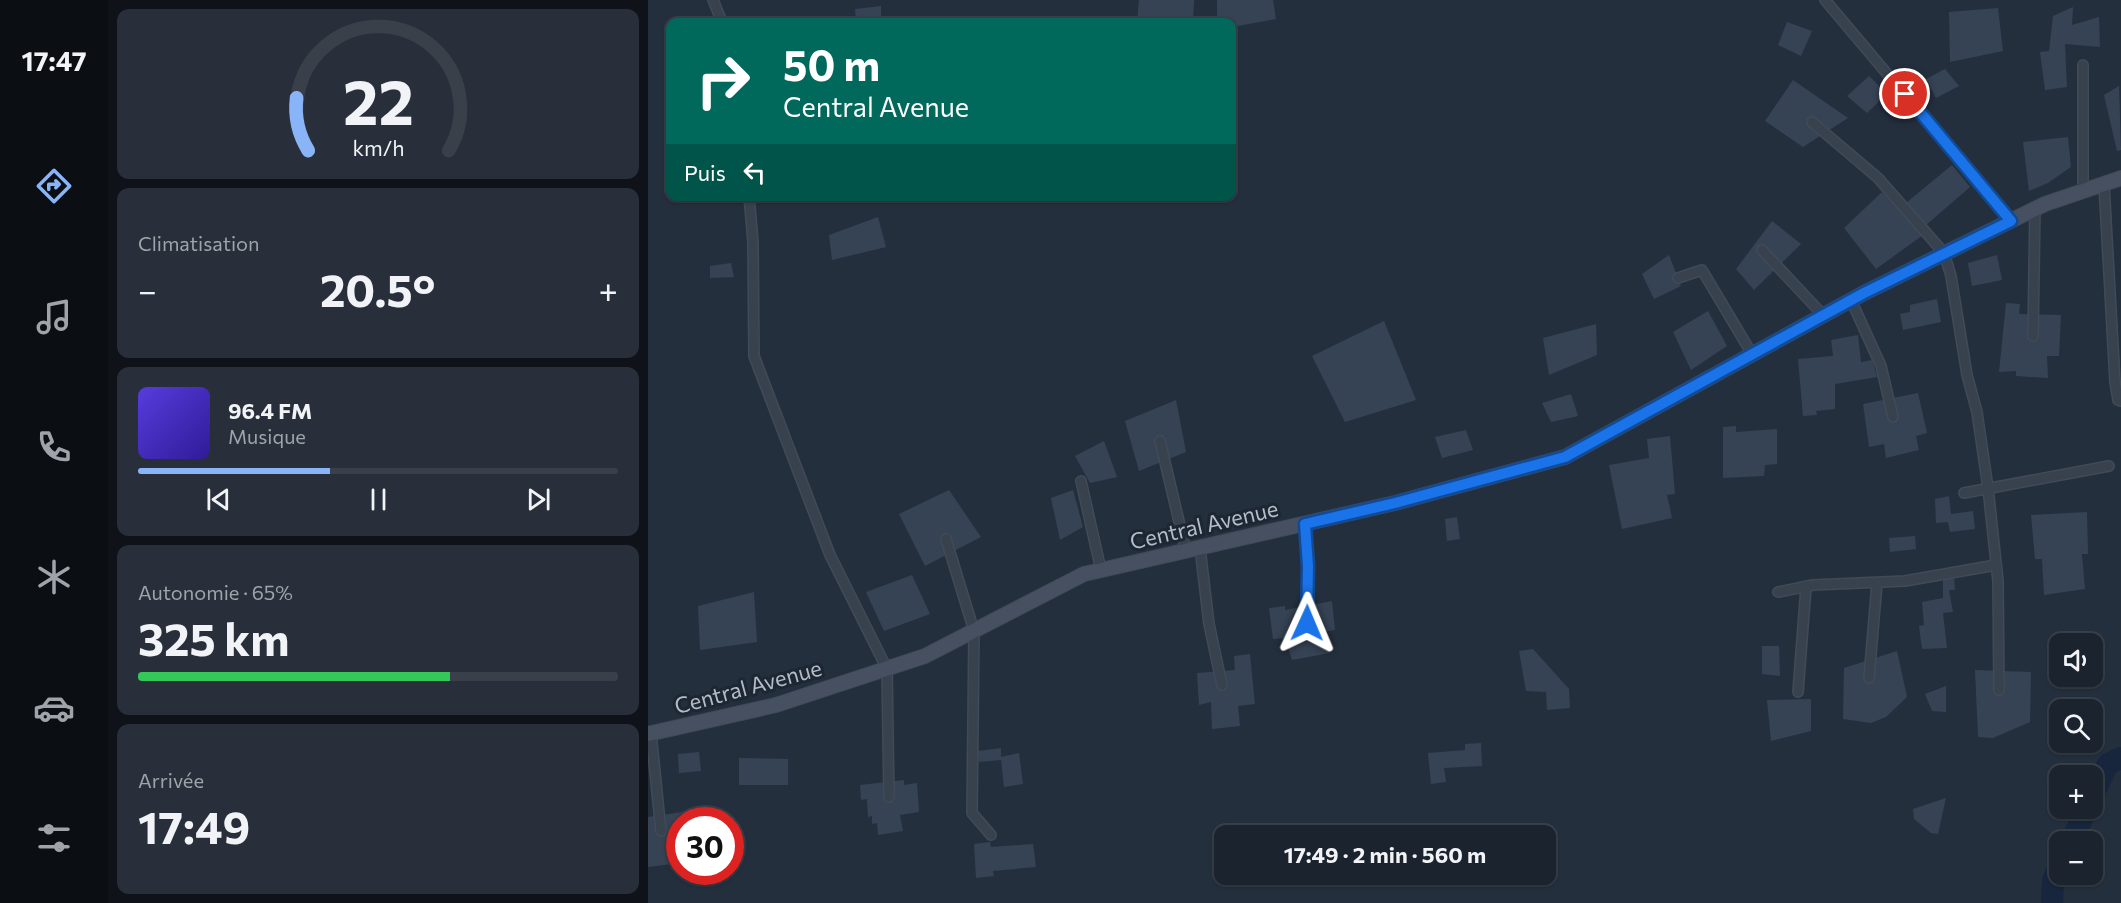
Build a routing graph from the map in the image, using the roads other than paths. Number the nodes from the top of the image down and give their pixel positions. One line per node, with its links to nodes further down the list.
1 (713, 0): 3 (street)
2 (1825, 0): 11 (street)
3 (720, 18)
4 (2083, 65): 8 (street)
5 (1812, 122): 13 (street)
6 (2121, 178): 7 (street, Central Avenue)
7 (2104, 184): 8 (street, Central Avenue); 19 (street)
8 (2083, 191): 10 (street, Central Avenue)
9 (749, 201): 36 (street)
10 (2035, 209): 11 (street, Central Avenue); 17 (street)
11 (2011, 221): 13 (street, Central Avenue)
12 (1762, 250): 16 (street)
13 (1944, 254): 15 (street, Central Avenue); 24 (street)
14 (1678, 278): 18 (street)
15 (1851, 300): 16 (street, Central Avenue); 20 (street)
16 (1823, 315): 18 (street, Central Avenue)
17 (2032, 336)
18 (1752, 354): 26 (street, Central Avenue)
19 (2121, 401)
20 (1893, 417)
21 (1160, 441): 28 (street)
22 (2109, 466): 24 (street)
23 (1081, 481): 30 (street)
24 (1988, 488): 25 (street); 29 (street)
25 (1964, 493)
26 (1305, 524): 28 (street, Central Avenue); 34 (street)
27 (946, 539): 35 (street)
28 (1193, 549): 30 (street, Central Avenue); 38 (street)
29 (1996, 565): 31 (street); 39 (street)
30 (1101, 570): 35 (street, Central Avenue)
31 (1877, 583): 32 (street); 37 (street)
32 (1806, 587): 33 (street); 40 (street)
33 (1778, 592)
34 (1307, 623)
35 (974, 631): 36 (street, Central Avenue); 44 (street)
36 (887, 669): 41 (street, Central Avenue); 42 (street)
37 (1869, 678)
38 (1222, 685)
39 (1999, 690)
40 (1798, 692)
41 (650, 734): 43 (street)
42 (889, 797)
43 (661, 831)
44 (991, 835)

